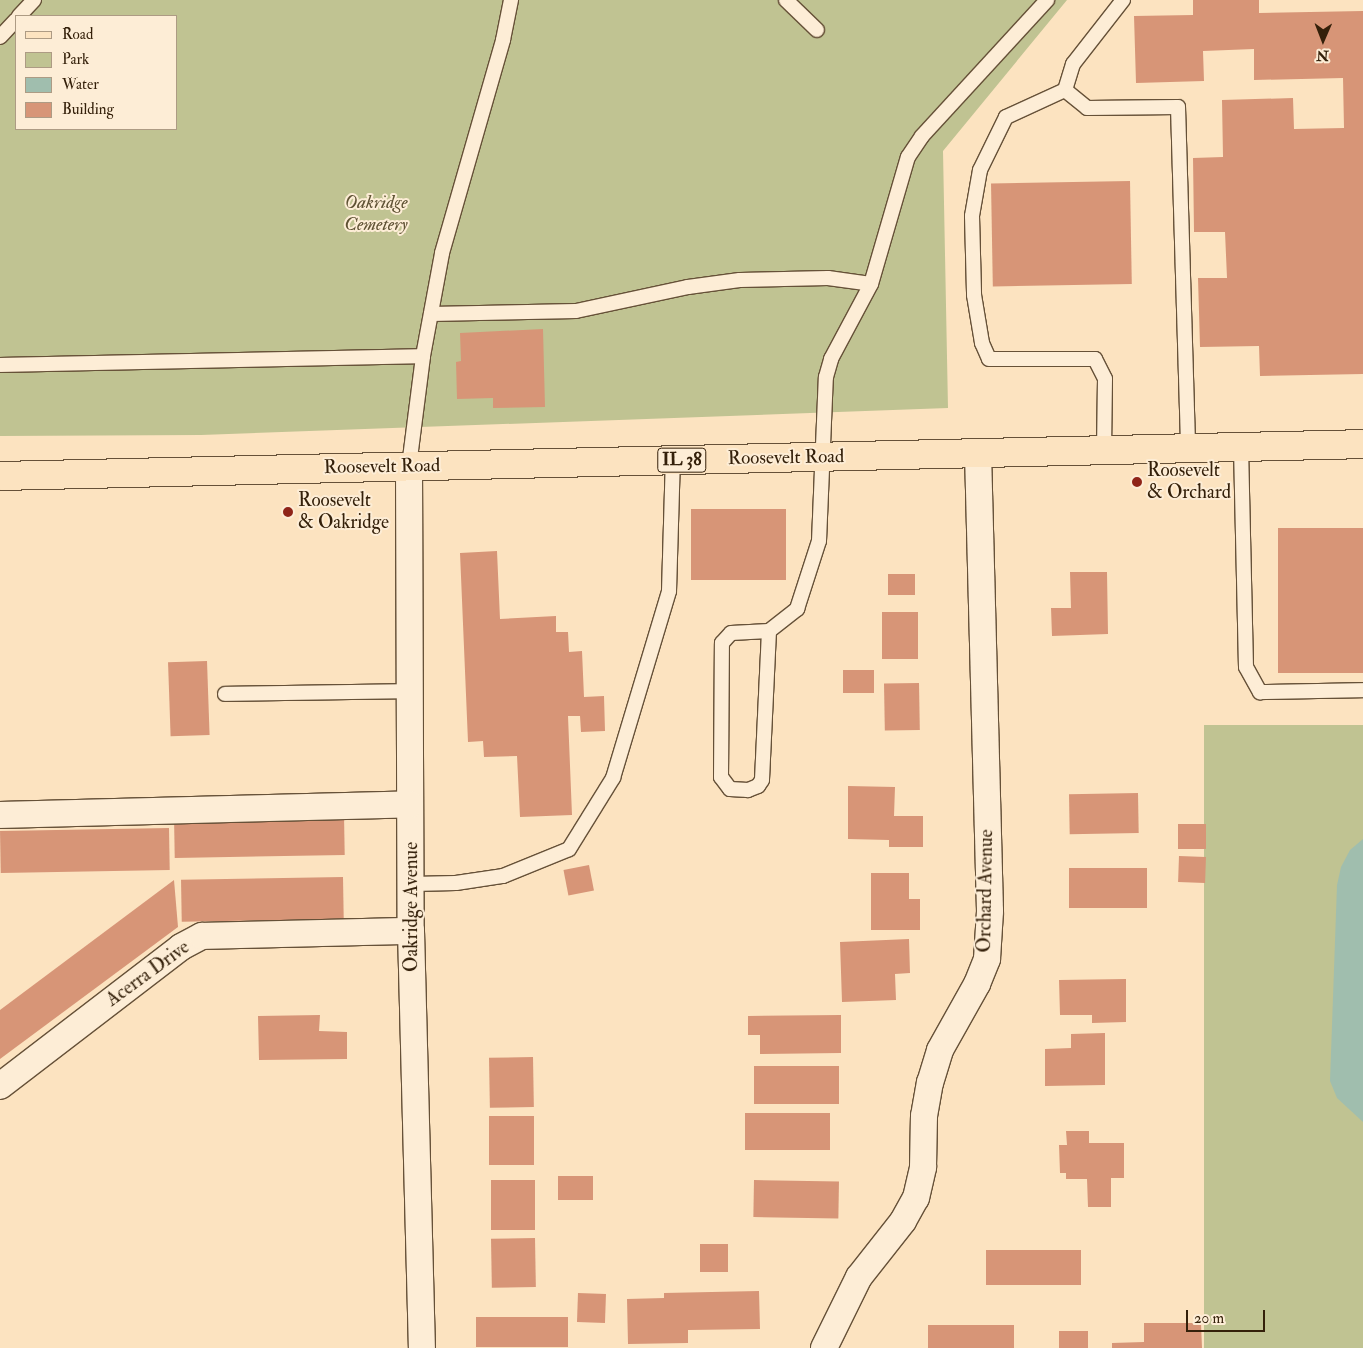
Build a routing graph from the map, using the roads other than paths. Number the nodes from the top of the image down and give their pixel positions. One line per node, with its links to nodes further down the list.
1 (34, 0): 6 (lane)
2 (511, 0): 12 (lane)
3 (786, 0): 8 (lane)
4 (1047, 0): 11 (lane)
5 (1123, 0): 10 (lane)
6 (20, 15)
7 (15, 21): 9 (lane)
8 (817, 30)
9 (0, 37)
10 (1065, 90): 17 (lane); 18 (lane)
11 (871, 284): 12 (lane); 20 (lane)
12 (431, 314): 13 (lane)
13 (423, 356): 14 (lane); 22 (lane)
14 (0, 365)
15 (1363, 444): 16 (main road, Roosevelt Road / IL 38)
16 (1241, 447): 17 (main road, Roosevelt Road / IL 38); 25 (lane)
17 (1188, 448): 18 (main road, Roosevelt Road / IL 38)
18 (1104, 450): 19 (main road, Roosevelt Road / IL 38)
19 (978, 454): 20 (main road, Roosevelt Road / IL 38); 34 (street, Orchard Avenue)
20 (823, 457): 21 (main road, Roosevelt Road / IL 38); 24 (lane)
21 (673, 460): 22 (main road, Roosevelt Road / IL 38); 30 (lane)
22 (409, 466): 23 (main road, Roosevelt Road / IL 38); 26 (street, Oakridge Avenue)
23 (0, 476)
24 (769, 631): 24 (lane)
25 (1363, 690)
26 (411, 691): 27 (lane); 28 (street, Oakridge Avenue)
27 (225, 694)
28 (410, 804): 29 (street); 30 (street, Oakridge Avenue)
29 (0, 815)
30 (412, 884): 31 (street, Oakridge Avenue)
31 (411, 931): 32 (street, Acerra Drive); 33 (street, Oakridge Avenue)
32 (0, 1086)
33 (422, 1348)
34 (824, 1348)

